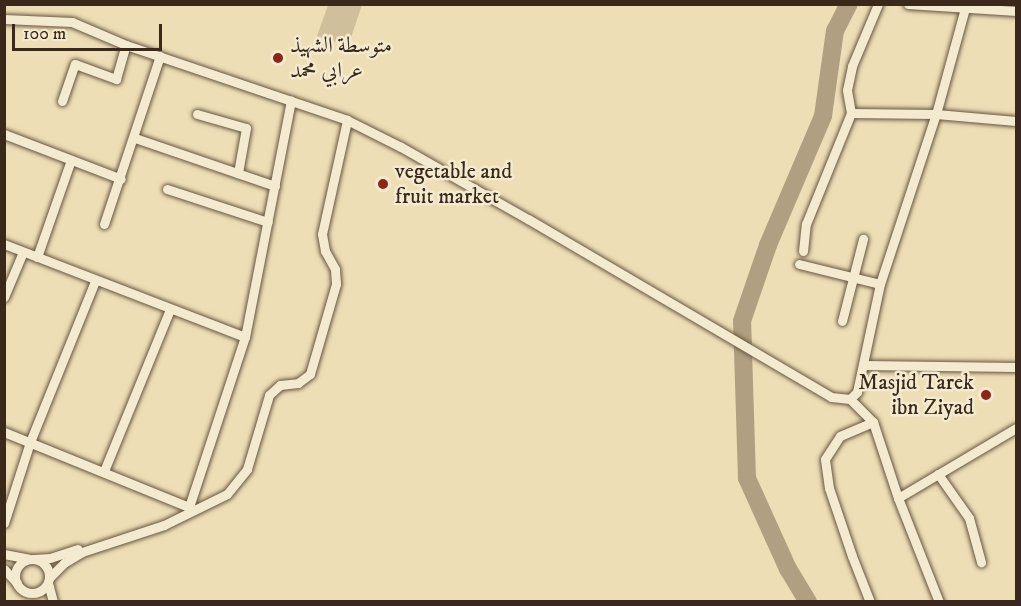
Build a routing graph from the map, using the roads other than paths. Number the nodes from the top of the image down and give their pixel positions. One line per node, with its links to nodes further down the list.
1 (878, 4): 10 (street)
2 (908, 4): 3 (street)
3 (965, 6): 4 (street); 12 (street)
4 (1017, 11)
5 (5, 19): 6 (street)
6 (126, 45): 7 (street); 9 (street)
7 (160, 56): 8 (street); 16 (street)
8 (291, 100): 13 (street); 20 (street)
9 (62, 101)
10 (851, 113): 12 (street); 26 (street)
11 (198, 114): 18 (street)
12 (936, 114): 14 (street); 32 (street)
13 (347, 120): 39 (street); 47 (street)
14 (1017, 121)
15 (4, 134): 17 (street)
16 (135, 138): 18 (street); 19 (street)
17 (71, 160): 19 (street); 28 (street)
18 (238, 173): 20 (street)
19 (121, 179): 23 (street)
20 (275, 186): 22 (street)
21 (167, 189): 22 (street)
22 (268, 222): 36 (street)
23 (104, 225)
24 (863, 239): 30 (street)
25 (4, 244): 27 (street)
26 (802, 251)
27 (24, 252): 28 (street); 33 (street)
28 (37, 257): 31 (street)
29 (799, 264): 30 (street)
30 (852, 278): 32 (street); 35 (street)
31 (95, 281): 34 (street); 43 (street)
32 (880, 284): 37 (street)
33 (4, 297)
34 (170, 309): 36 (street); 44 (street)
35 (842, 321)
36 (245, 337): 44 (street)
37 (864, 365): 38 (street); 39 (street)
38 (1017, 367)
39 (850, 399): 40 (street)
40 (873, 422): 46 (street); 58 (street)
41 (1017, 428): 45 (street)
42 (4, 432): 43 (street)
43 (30, 442): 44 (street); 48 (street)
44 (104, 471)
45 (938, 474): 46 (street); 51 (street)
46 (898, 498): 59 (street)
47 (175, 518): 50 (street); 53 (street)
48 (4, 524)
49 (4, 554): 50 (street)
50 (32, 559): 53 (street); 54 (street)
51 (981, 562)
52 (4, 569): 54 (street)
53 (48, 580): 55 (street); 57 (street)
54 (18, 584): 55 (street)
55 (30, 592): 56 (street)
56 (42, 602)
57 (53, 602)
58 (870, 602)
59 (939, 602)

